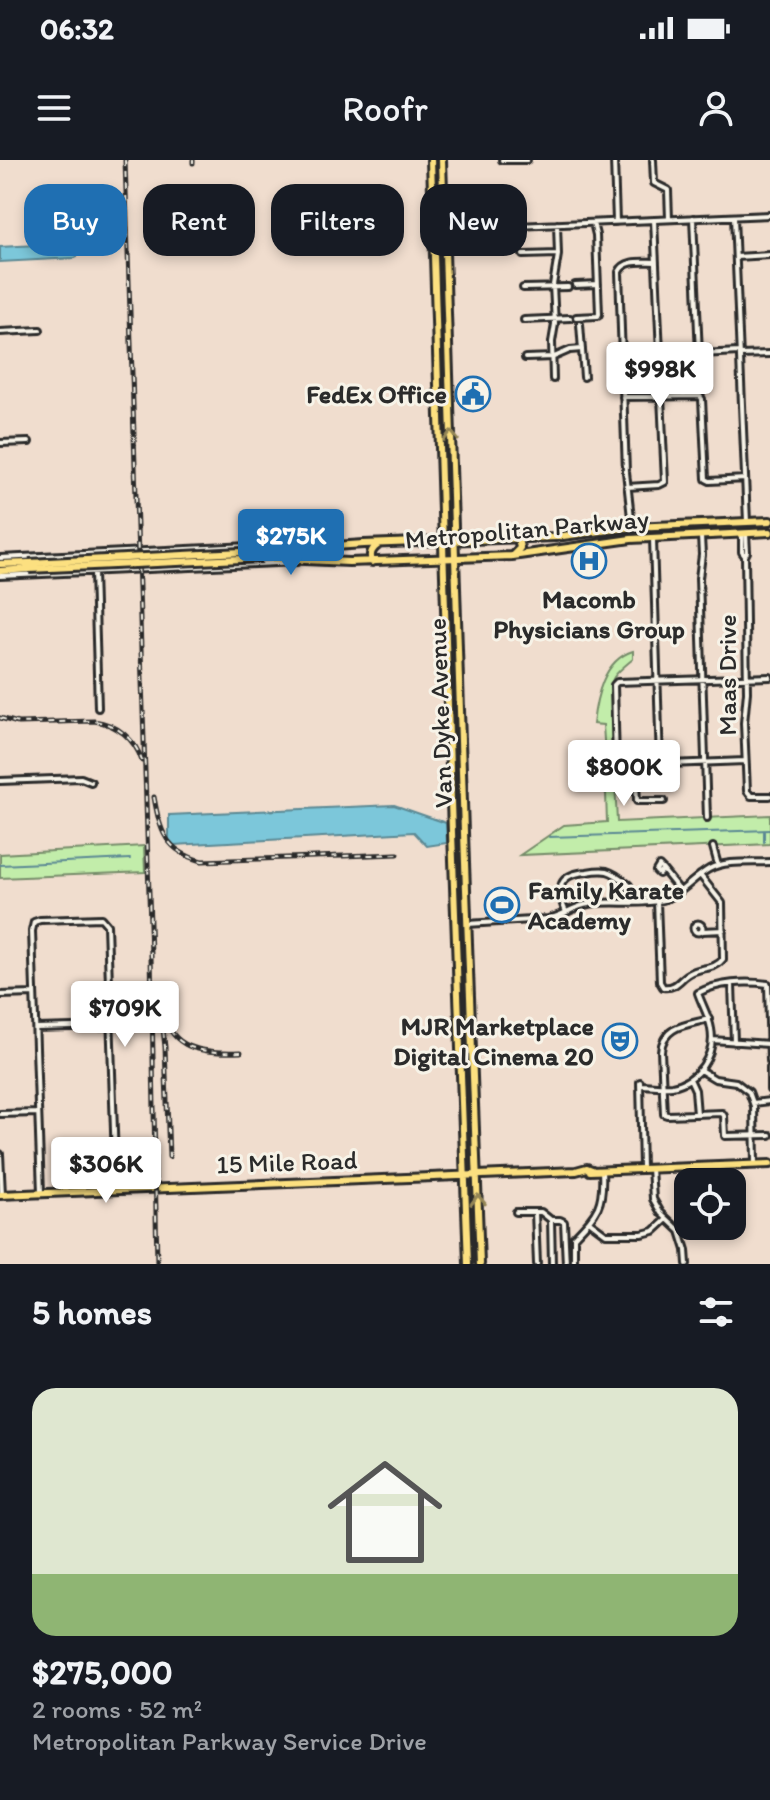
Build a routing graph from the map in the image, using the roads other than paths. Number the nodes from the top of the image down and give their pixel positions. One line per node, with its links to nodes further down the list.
1 (431, 160): 7 (main road, Van Dyke Avenue)
2 (442, 160): 8 (main road, Van Dyke Avenue)
3 (502, 160): 4 (street)
4 (527, 160)
5 (614, 160): 14 (street)
6 (653, 160): 12 (street)
7 (432, 184)
8 (443, 184)
9 (770, 215): 10 (street)
10 (734, 216): 11 (street); 23 (street)
11 (693, 218): 12 (street); 40 (street)
12 (669, 219): 13 (street)
13 (654, 220): 14 (street); 24 (street)
14 (616, 222): 15 (street)
15 (593, 223): 16 (street); 25 (street)
16 (557, 224): 17 (street); 18 (street)
17 (527, 225)
18 (558, 254): 19 (street); 27 (street)
19 (527, 255)
20 (770, 255): 23 (street)
21 (434, 256): 30 (main road, Van Dyke Avenue)
22 (445, 256): 31 (main road, Van Dyke Avenue)
23 (736, 257): 41 (street)
24 (655, 262): 40 (street); 48 (street)
25 (598, 284): 26 (street); 32 (street)
26 (575, 285)
27 (553, 287): 28 (street); 29 (street); 32 (street)
28 (568, 287)
29 (523, 288)
30 (435, 300): 31 (main road); 35 (main road, Van Dyke Avenue)
31 (447, 305): 37 (main road, Van Dyke Avenue)
32 (555, 318): 33 (street); 43 (street)
33 (524, 320)
34 (580, 324): 39 (street)
35 (436, 325): 37 (main road); 49 (main road, Van Dyke Avenue)
36 (40, 330): 38 (street)
37 (448, 331): 50 (main road, Van Dyke Avenue)
38 (0, 332)
39 (582, 349): 43 (street); 45 (street)
40 (699, 354): 41 (street)
41 (740, 354): 42 (street); 55 (street)
42 (770, 354)
43 (552, 357): 44 (street); 46 (street)
44 (525, 358)
45 (584, 377)
46 (553, 379)
47 (661, 396): 48 (street); 55 (street); 56 (street)
48 (623, 397): 56 (street)
49 (439, 405): 50 (main road); 53 (main road, Van Dyke Avenue)
50 (450, 412): 54 (main road, Van Dyke Avenue, one-way to 50)
51 (29, 442): 52 (street)
52 (0, 443)
53 (441, 468): 54 (main road); 71 (main road, Van Dyke Avenue)
54 (453, 474): 69 (main road, Van Dyke Avenue)
55 (745, 479): 58 (street)
56 (627, 487): 60 (street)
57 (770, 521): 58 (main road, Metropolitan Parkway)
58 (747, 522): 59 (main road, Metropolitan Parkway)
59 (726, 523): 60 (main road, Metropolitan Parkway); 63 (main road)
60 (628, 528): 61 (main road, Metropolitan Parkway); 70 (main road)
61 (605, 531): 66 (main road, Metropolitan Parkway); 72 (main road)
62 (770, 532): 64 (main road, Metropolitan Parkway)
63 (722, 534): 64 (main road, Metropolitan Parkway); 65 (main road, Metropolitan Parkway)
64 (744, 534): 96 (street, Maas Drive)
65 (701, 535): 68 (main road, Metropolitan Parkway); 98 (street)
66 (555, 537): 67 (main road, Metropolitan Parkway); 78 (main road)
67 (518, 538): 69 (main road, Metropolitan Parkway); 80 (main road)
68 (653, 538): 70 (main road, Metropolitan Parkway); 99 (street)
69 (455, 540): 71 (main road, Metropolitan Parkway); 82 (main road, Van Dyke Avenue)
70 (623, 540): 72 (main road, Metropolitan Parkway)
71 (444, 541): 73 (main road, Metropolitan Parkway); 81 (main road, Van Dyke Avenue)
72 (601, 543): 78 (main road, Metropolitan Parkway)
73 (379, 544): 76 (main road, Metropolitan Parkway); 86 (main road)
74 (310, 548): 75 (street); 76 (main road, Metropolitan Parkway); 79 (main road, Metropolitan Parkway)
75 (149, 551): 77 (street); 88 (street)
76 (346, 551): 85 (main road)
77 (126, 552): 84 (street); 89 (street)
78 (549, 552): 80 (main road, Metropolitan Parkway)
79 (261, 555): 83 (main road, Metropolitan Parkway); 87 (main road, Metropolitan Parkway, bridge)
80 (512, 556): 82 (main road, Metropolitan Parkway)
81 (444, 558): 82 (main road, Metropolitan Parkway); 86 (main road, Metropolitan Parkway); 92 (main road, Van Dyke Avenue)
82 (456, 558): 93 (main road, Van Dyke Avenue)
83 (324, 560): 85 (main road, Metropolitan Parkway); 88 (street)
84 (0, 561): 87 (main road, Metropolitan Parkway)
85 (338, 561): 86 (main road, Metropolitan Parkway)
86 (372, 562)
87 (29, 566): 91 (main road, Metropolitan Parkway)
88 (149, 569): 89 (street)
89 (127, 570): 90 (street)
90 (94, 572): 91 (street); 100 (street)
91 (0, 574)
92 (447, 637): 93 (main road); 94 (main road, Van Dyke Avenue)
93 (459, 646): 95 (main road, Van Dyke Avenue)
94 (448, 665): 95 (main road); 101 (main road, Van Dyke Avenue)
95 (459, 671): 102 (main road, Van Dyke Avenue)
96 (747, 677): 97 (street); 98 (street); 103 (street, Maas Drive)
97 (770, 677)
98 (702, 679): 99 (street); 104 (street)
99 (657, 681): 105 (street); 106 (street)
100 (98, 708)
101 (449, 716): 102 (main road); 110 (main road, Van Dyke Avenue)
102 (461, 724): 112 (main road, Van Dyke Avenue)
103 (745, 761): 104 (street); 109 (street, Maas Drive)
104 (705, 762): 105 (street); 113 (street)
105 (660, 764): 106 (street)
106 (635, 765): 111 (street)
107 (0, 781): 108 (street)
108 (91, 782)
109 (770, 796)
110 (452, 801): 112 (main road); 114 (main road, Van Dyke Avenue)
111 (664, 801)
112 (463, 808): 115 (main road, Van Dyke Avenue)
113 (707, 818)
114 (452, 833): 115 (main road); 128 (main road, Van Dyke Avenue)
115 (464, 839): 125 (main road, Van Dyke Avenue)
116 (713, 847): 118 (street)
117 (770, 862): 118 (street)
118 (718, 865): 120 (street)
119 (663, 872): 121 (street)
120 (700, 875): 121 (street); 127 (street)
121 (680, 891): 122 (street)
122 (657, 901): 123 (street); 127 (street)
123 (632, 902): 124 (street); 124 (street)
124 (566, 912): 125 (street)
125 (467, 924): 129 (main road, Van Dyke Avenue)
126 (703, 930): 127 (street)
127 (723, 930)
128 (456, 936): 129 (main road); 130 (main road, Van Dyke Avenue)
129 (468, 941): 131 (main road, Van Dyke Avenue)
130 (457, 966): 131 (main road); 143 (main road, Van Dyke Avenue)
131 (469, 971): 145 (main road, Van Dyke Avenue)
132 (732, 984): 135 (street); 139 (street); 140 (street)
133 (34, 994): 134 (street); 136 (street); 137 (street)
134 (0, 995)
135 (709, 1019): 138 (street); 147 (street)
136 (111, 1026): 137 (street); 166 (street)
137 (36, 1028): 153 (street)
138 (712, 1040): 139 (street); 144 (street)
139 (734, 1042): 140 (street)
140 (769, 1044): 141 (street)
141 (770, 1061)
142 (770, 1068): 148 (street)
143 (461, 1069): 145 (main road); 149 (main road, Van Dyke Avenue)
144 (700, 1070): 146 (street); 152 (street)
145 (473, 1074): 150 (main road, Van Dyke Avenue)
146 (690, 1079): 147 (street); 155 (street)
147 (663, 1087): 155 (street); 161 (street)
148 (770, 1090)
149 (462, 1096): 150 (main road); 164 (main road, Van Dyke Avenue)
150 (474, 1101): 165 (main road, Van Dyke Avenue)
151 (770, 1101): 152 (street)
152 (753, 1103): 156 (street)
153 (39, 1113): 154 (street); 167 (street)
154 (0, 1114)
155 (697, 1114): 156 (street)
156 (754, 1135): 157 (street); 159 (street)
157 (770, 1135)
158 (0, 1154): 168 (street)
159 (755, 1164): 160 (main road, 15 Mile Road); 162 (main road, 15 Mile Road)
160 (770, 1164)
161 (642, 1168): 162 (main road, 15 Mile Road); 163 (main road, 15 Mile Road)
162 (651, 1168): 171 (street)
163 (602, 1170): 165 (main road, 15 Mile Road); 173 (street)
164 (466, 1175): 165 (main road, 15 Mile Road); 166 (main road, 15 Mile Road); 174 (main road, Van Dyke Avenue)
165 (477, 1175): 175 (main road, Van Dyke Avenue, one-way to 165)
166 (116, 1190): 167 (main road, 15 Mile Road)
167 (41, 1193): 168 (main road, 15 Mile Road)
168 (1, 1194)
169 (516, 1212): 170 (street)
170 (535, 1212): 172 (street); 177 (street)
171 (667, 1219): 173 (street); 181 (street)
172 (551, 1220): 178 (street); 179 (street)
173 (590, 1222): 180 (street)
174 (468, 1239): 175 (main road); 176 (main road, Van Dyke Avenue)
175 (479, 1245): 176 (main road, Van Dyke Avenue)
176 (474, 1264)
177 (537, 1264)
178 (552, 1264)
179 (566, 1264)
180 (574, 1264)
181 (687, 1264)

